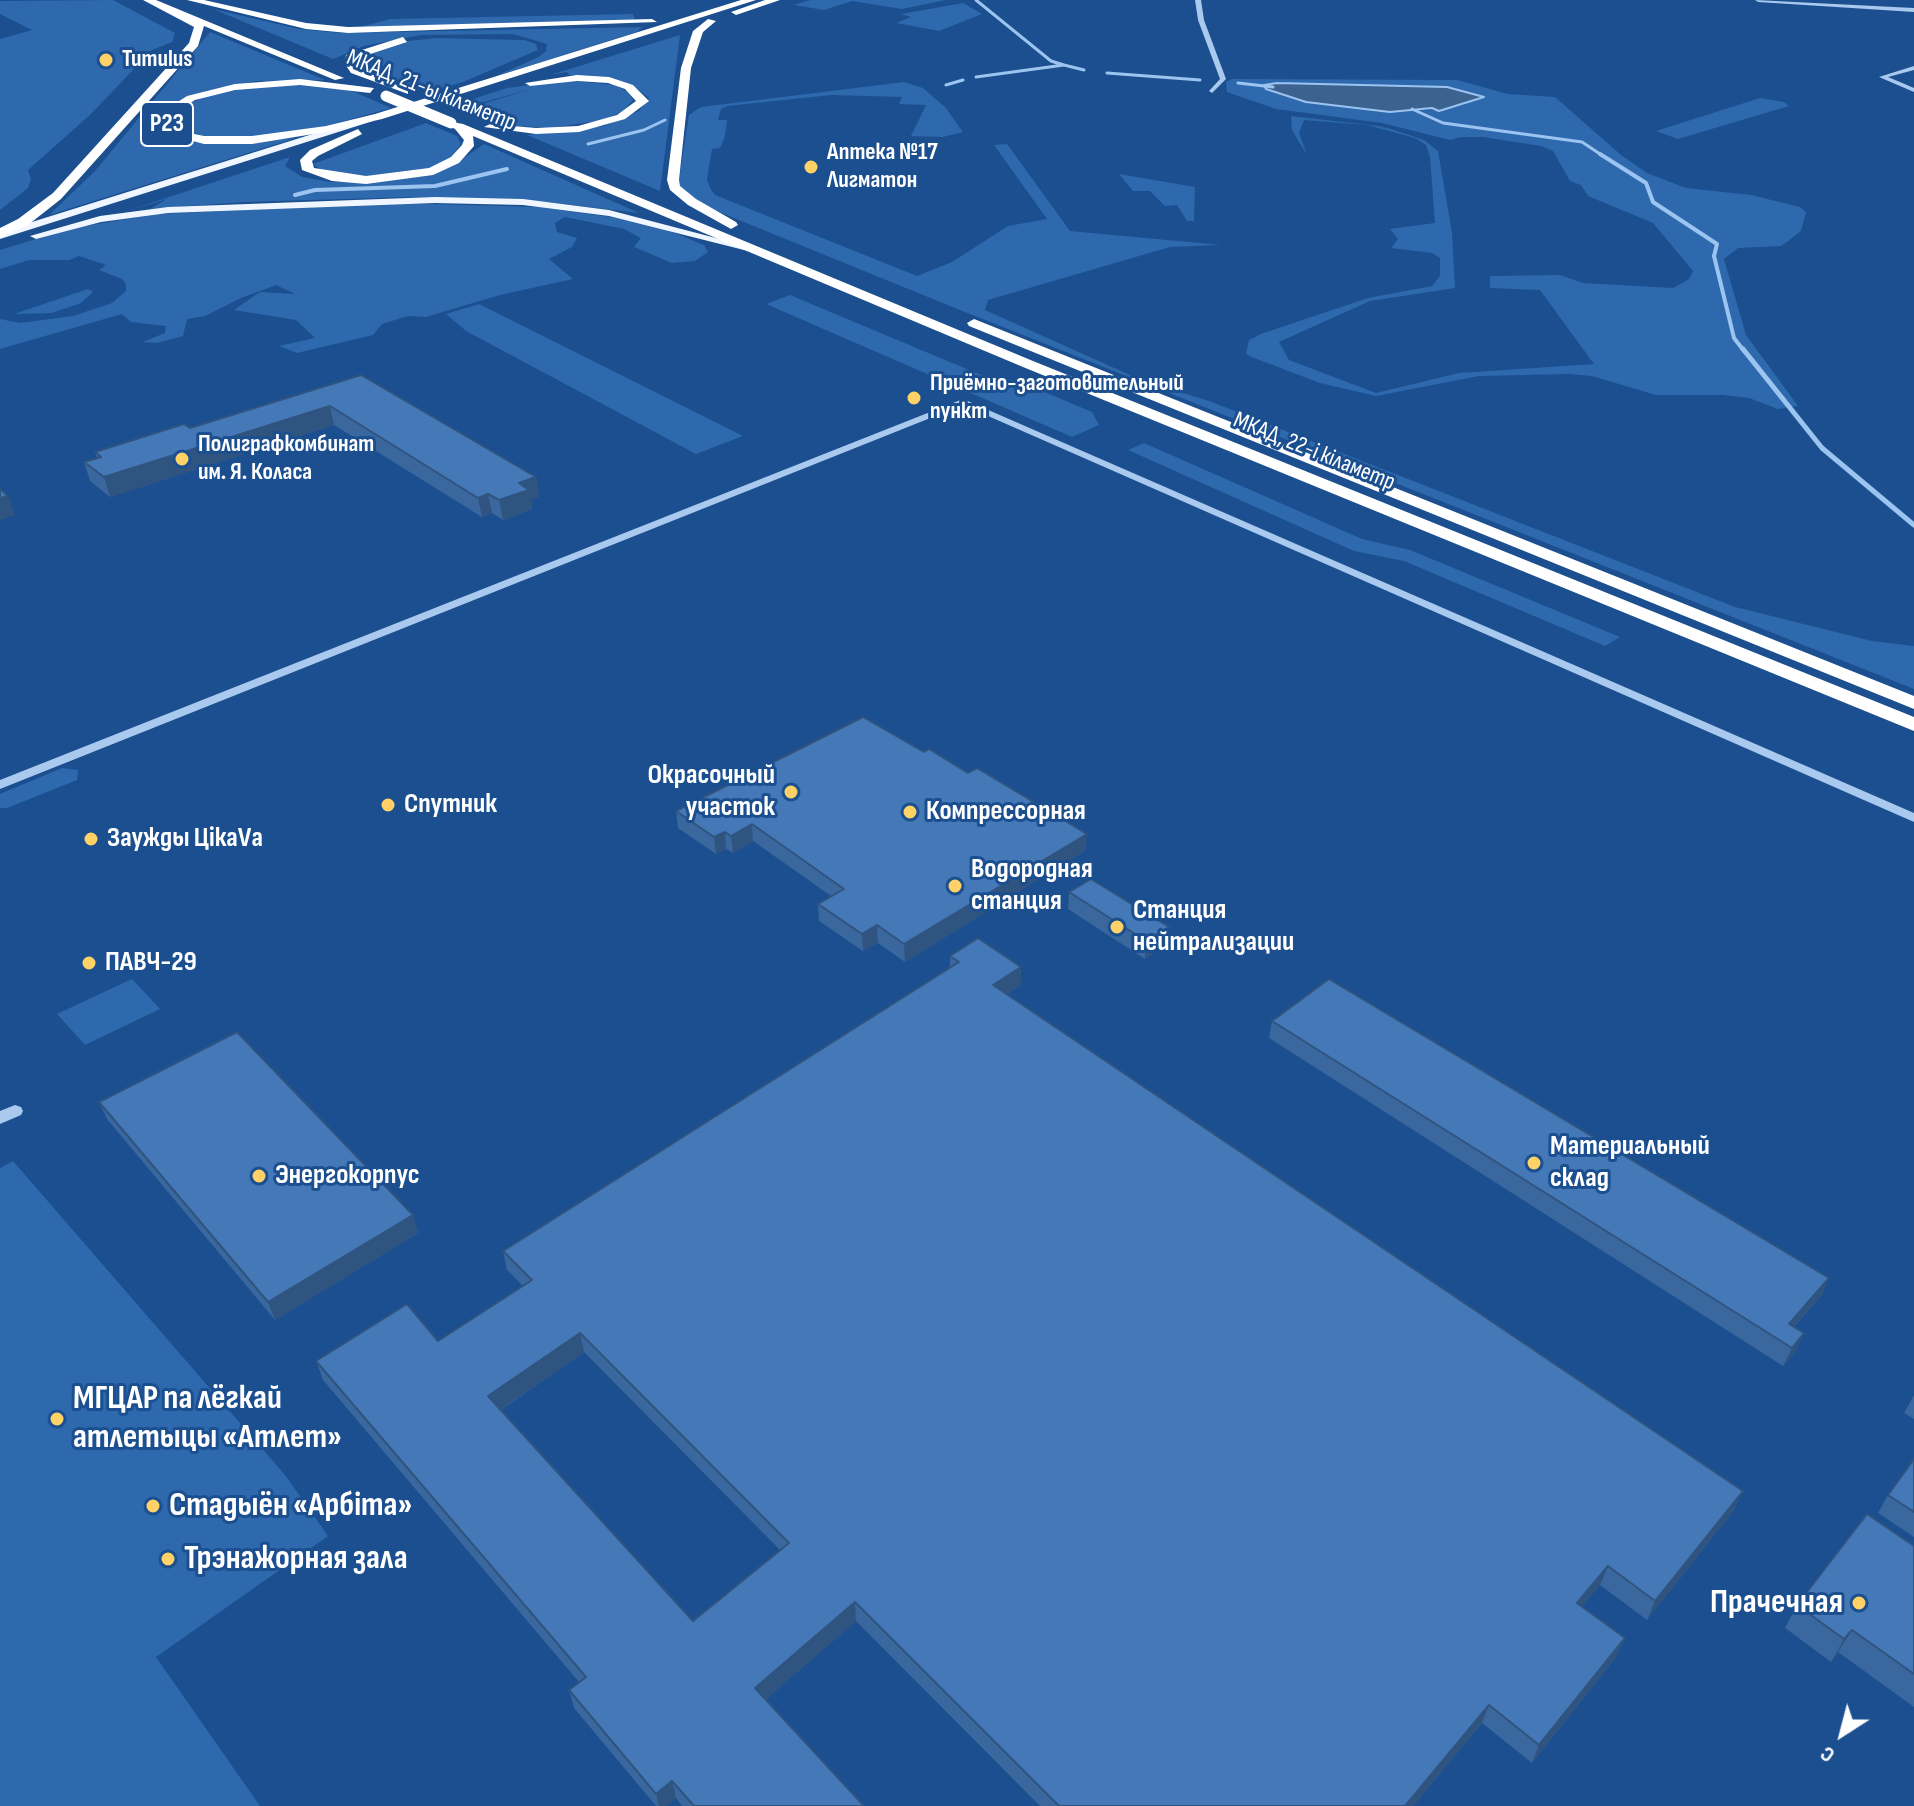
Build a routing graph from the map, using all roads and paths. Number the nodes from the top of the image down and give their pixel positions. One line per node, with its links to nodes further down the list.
1 (148, 0): 7 (highway, МКАД, 21-ы кіламетр)
2 (192, 0): 9 (highway, Р23)
3 (751, 0): 9 (highway, Р23)
4 (775, 0): 9 (highway, Р23)
5 (1198, 0): 16 (street)
6 (1758, 0): 8 (street)
7 (175, 6): 13 (highway, МКАД, 21-ы кіламетр); 14 (highway, МКАД, 21-ы кіламетр); 29 (highway, Р23)
8 (1914, 10)
9 (710, 17): 17 (highway, Р23); 18 (highway, Р23); 26 (highway)
10 (527, 39): 13 (highway)
11 (541, 53): 18 (highway, Р23)
12 (1914, 68): 15 (street)
13 (364, 75): 21 (highway, МКАД, 21-ы кіламетр)
14 (370, 90): 20 (highway, Р23); 21 (highway, МКАД, 21-ы кіламетр, bridge)
15 (1914, 90)
16 (1212, 91)
17 (480, 93): 19 (highway, Р23); 22 (highway, Р23)
18 (441, 97): 19 (highway, Р23)
19 (398, 115): 20 (highway, Р23); 23 (highway, Р23)
20 (378, 117): 24 (main road, Р23)
21 (459, 122): 22 (highway, МКАД, 21-ы кіламетр); 23 (highway, Р23); 27 (highway, МКАД, 21-ы кіламетр)
22 (490, 127): 26 (highway, МКАД, 21-ы кіламетр)
23 (350, 135): 25 (main road, Р23)
24 (57, 217): 25 (main road); 28 (main road, Р23)
25 (70, 224): 28 (main road, Р23)
26 (731, 225): 32 (highway)
27 (696, 226): 31 (highway, МКАД, 22-і кіламетр)
28 (32, 231): 29 (main road, Р23); 30 (main road, Р23); 31 (main road, Р23)
29 (0, 234)
30 (0, 247)
31 (753, 250): 35 (highway, МКАД, 22-і кіламетр)
32 (902, 294)
33 (945, 311): 34 (highway, МКАД, 22-і кіламетр)
34 (1914, 703)
35 (1914, 725)
36 (0, 785): 37 (street)
37 (1914, 818)

